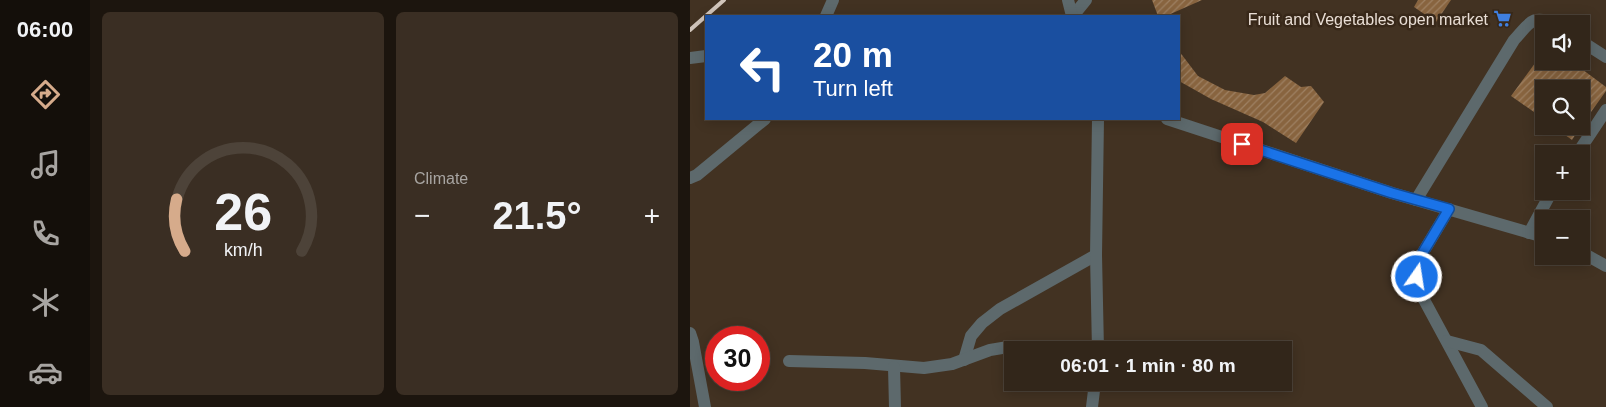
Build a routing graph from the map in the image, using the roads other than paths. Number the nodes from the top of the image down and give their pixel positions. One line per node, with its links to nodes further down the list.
1 (833, 0): 4 (street)
2 (1068, 0): 5 (street)
3 (1086, 0): 6 (street)
4 (826, 15)
5 (1072, 15)
6 (1073, 15)
7 (1535, 20): 18 (street)
8 (1590, 47): 10 (street)
9 (705, 56): 11 (street)
10 (1606, 57)
11 (690, 58)
12 (1606, 110): 16 (street)
13 (764, 120): 17 (street)
14 (1098, 120): 23 (street)
15 (1171, 120): 18 (street)
16 (1583, 145)
17 (690, 178)
18 (1416, 200): 20 (street)
19 (1547, 200): 21 (street)
20 (1449, 209): 21 (street); 28 (street)
21 (1529, 233): 22 (street)
22 (1535, 235)
23 (1096, 255): 27 (street); 30 (street)
24 (1590, 257): 25 (street)
25 (1606, 266)
26 (691, 339): 34 (street)
27 (1098, 341)
28 (1447, 341): 37 (street); 38 (street)
29 (1004, 348): 30 (street)
30 (964, 360): 32 (street)
31 (789, 361): 32 (street)
32 (894, 367): 35 (street)
33 (1094, 391): 36 (street)
34 (705, 407)
35 (895, 407)
36 (1092, 407)
37 (1482, 407)
38 (1547, 407)

